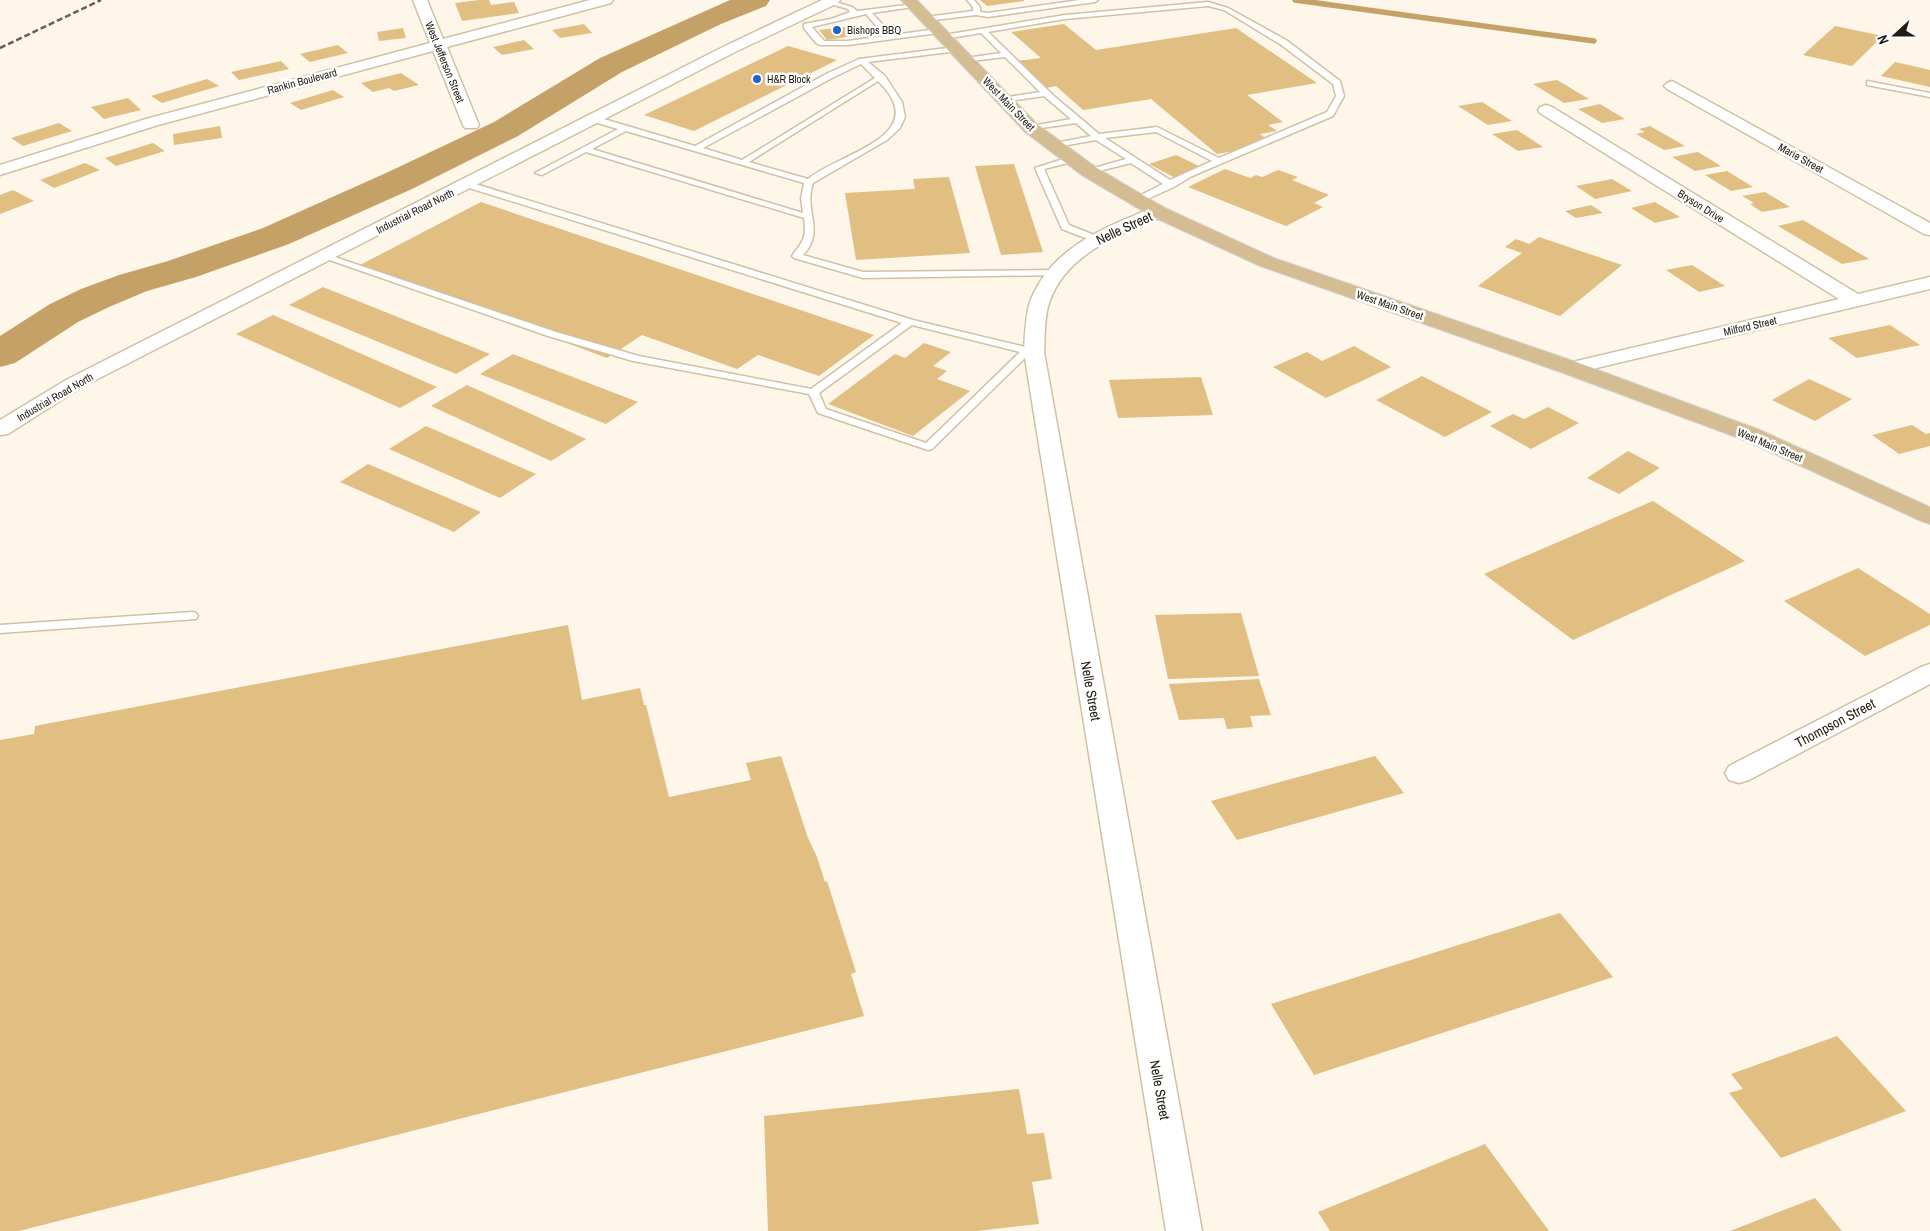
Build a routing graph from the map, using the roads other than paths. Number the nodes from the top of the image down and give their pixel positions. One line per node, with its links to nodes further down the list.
1 (420, 0): 14 (street, West Jefferson Street)
2 (606, 0): 14 (street, Rankin Boulevard)
3 (970, 0): 7 (lane)
4 (1095, 0): 7 (lane)
5 (831, 1): 8 (lane); 9 (street, Industrial Road North)
6 (867, 11): 8 (lane); 11 (lane); 13 (lane)
7 (976, 12): 11 (lane)
8 (855, 13): 10 (lane)
9 (789, 21): 10 (lane); 24 (street, Industrial Road North)
10 (807, 26): 13 (lane)
11 (936, 29): 12 (lane); 13 (lane); 15 (lane); 16 (lane); 22 (main road, West Main Street)
12 (983, 31): 15 (lane); 35 (lane)
13 (890, 37)
14 (438, 46): 26 (street, West Jefferson Street); 37 (street, Rankin Boulevard)
15 (1007, 54): 20 (lane)
16 (862, 61): 17 (lane); 32 (lane)
17 (882, 78): 36 (lane); 40 (lane)
18 (1870, 83): 21 (lane)
19 (1672, 86): 45 (street, Marie Street)
20 (1046, 93): 22 (lane); 25 (lane)
21 (1930, 95)
22 (1004, 100): 28 (main road, West Main Street)
23 (1546, 110): 50 (street, Bryson Drive)
24 (594, 119): 27 (lane); 41 (street, Industrial Road North)
25 (1076, 120): 28 (lane); 29 (lane)
26 (471, 125)
27 (625, 128): 31 (lane); 32 (lane)
28 (1031, 128): 30 (main road, West Main Street)
29 (1097, 137): 30 (lane); 34 (lane); 35 (lane)
30 (1054, 146): 33 (main road, West Main Street)
31 (585, 149): 39 (lane); 44 (lane)
32 (696, 149): 36 (lane)
33 (1072, 159): 38 (main road, West Main Street); 46 (lane)
34 (1132, 160): 38 (lane); 42 (lane)
35 (1218, 161): 42 (lane)
36 (742, 163): 40 (lane)
37 (0, 170)
38 (1090, 172): 43 (main road, West Main Street)
39 (539, 173)
40 (809, 182): 44 (lane)
41 (466, 184): 47 (street, Industrial Road North); 51 (lane)
42 (1171, 184): 43 (lane)
43 (1148, 206): 46 (street, Nelle Street); 53 (main road, West Main Street)
44 (807, 216): 48 (lane)
45 (1930, 230)
46 (1096, 239): 48 (street, Nelle Street)
47 (326, 257): 54 (lane); 55 (street, Industrial Road North)
48 (1054, 272): 52 (street, Nelle Street)
49 (1930, 283): 50 (street, Milford Street)
50 (1856, 301): 53 (street, Milford Street)
51 (910, 322): 52 (lane); 54 (lane)
52 (1030, 351): 54 (lane); 61 (street, Nelle Street)
53 (1571, 368): 56 (main road, West Main Street)
54 (813, 392)
55 (0, 429)
56 (1930, 516)
57 (192, 616): 58 (lane)
58 (0, 629)
59 (1930, 673): 60 (street, Thompson Street)
60 (1739, 773)
61 (1184, 1231)

